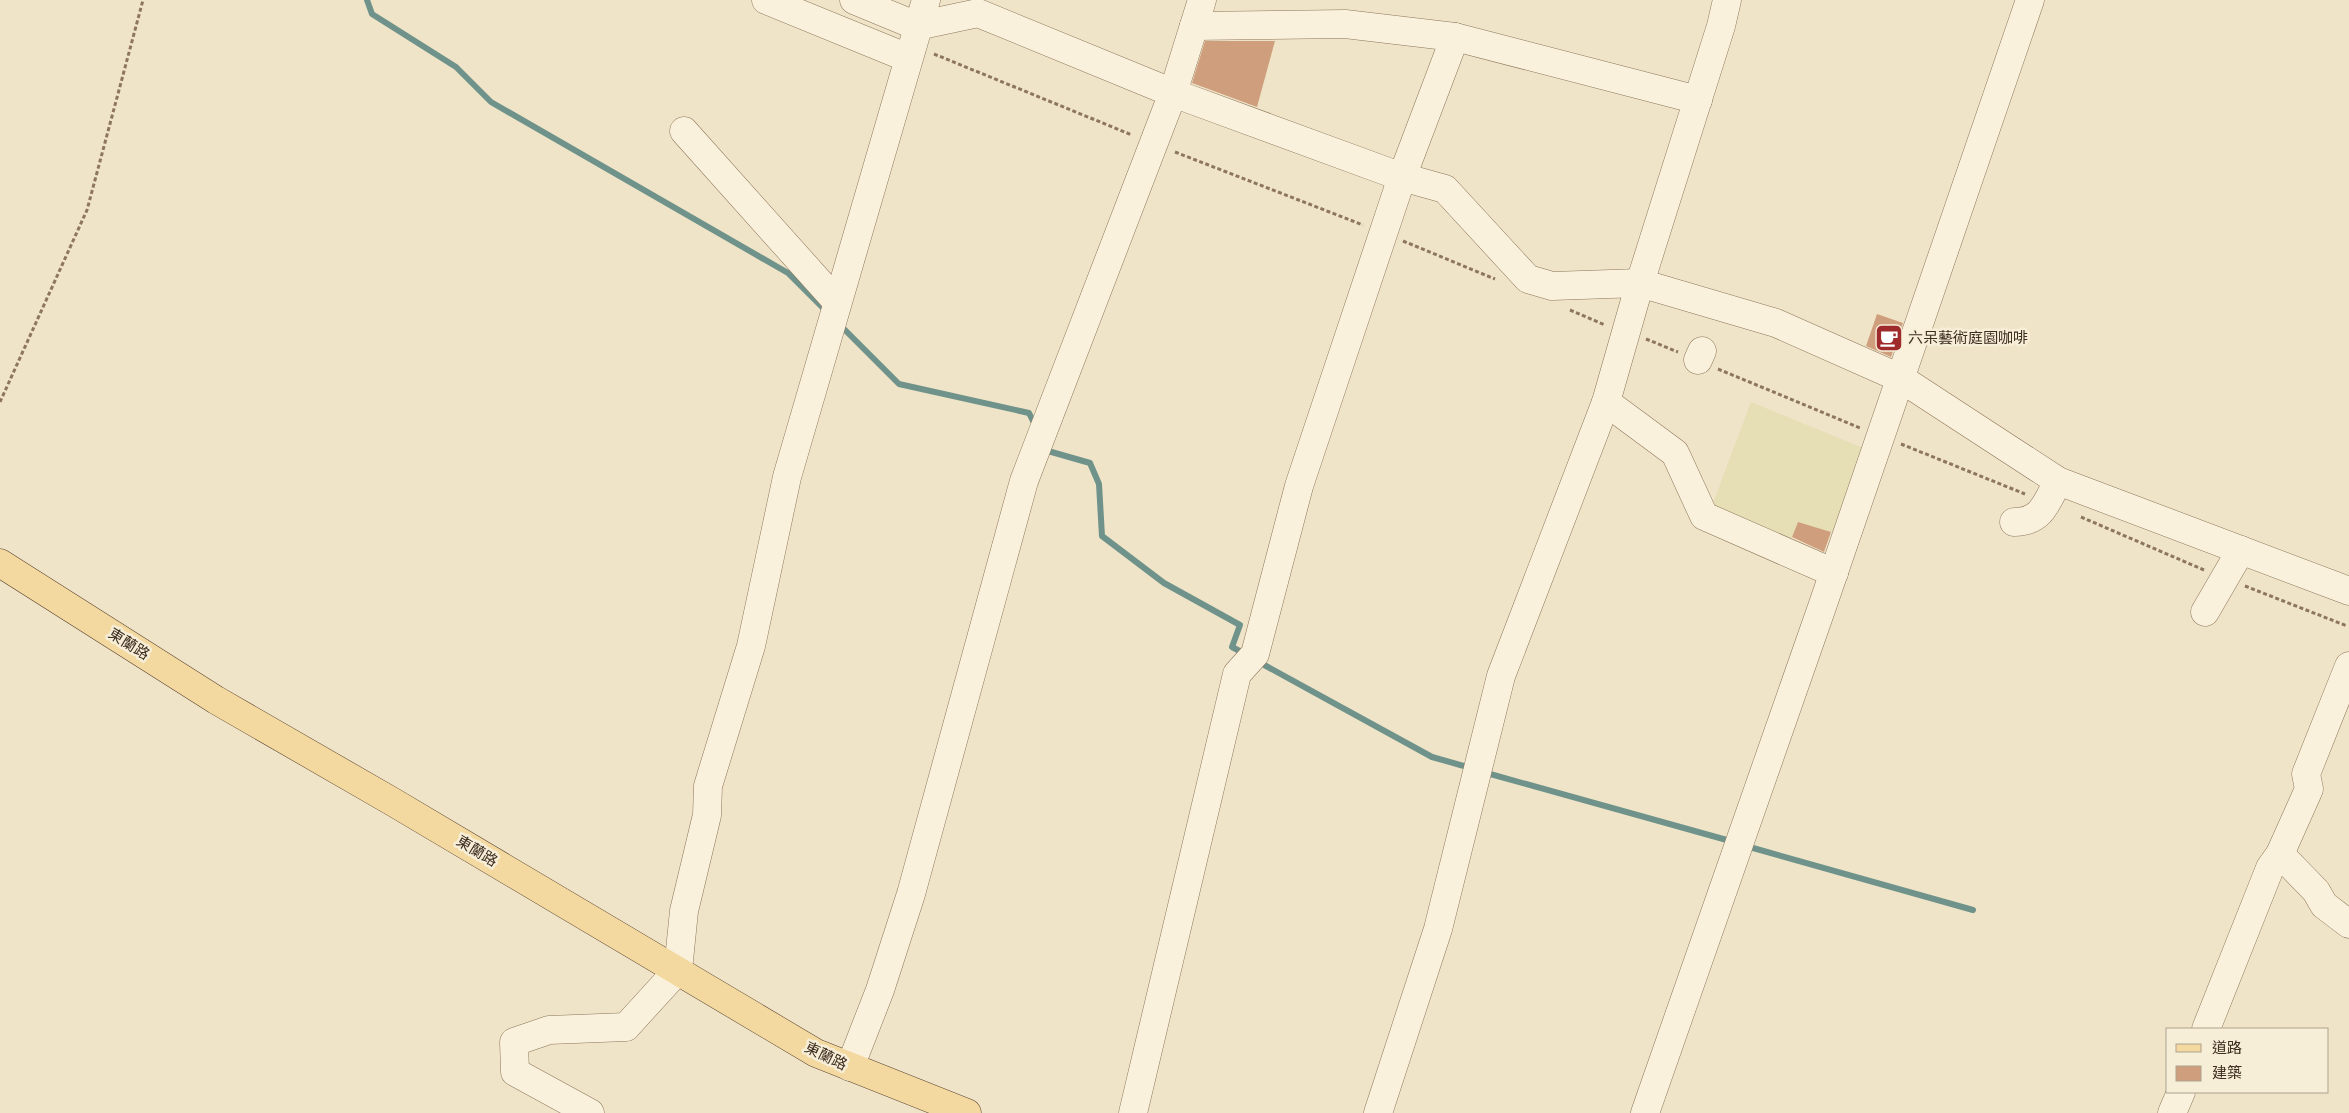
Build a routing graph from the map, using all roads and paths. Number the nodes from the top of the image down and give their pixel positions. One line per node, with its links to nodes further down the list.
1 (143, 0): 24 (path)
2 (766, 0): 10 (street)
3 (854, 0): 10 (street)
4 (926, 0): 10 (street)
5 (1202, 0): 8 (street)
6 (1728, 0): 12 (street)
7 (2030, 0): 23 (street)
8 (1194, 26): 9 (street); 11 (street)
9 (1454, 38): 12 (street); 15 (street)
10 (912, 43): 11 (street); 14 (path); 19 (street)
11 (1173, 93): 14 (street); 15 (street)
12 (1698, 100): 18 (street)
13 (684, 131): 19 (street)
14 (1154, 144): 16 (path); 41 (street)
15 (1402, 177): 16 (street); 18 (street)
16 (1384, 233): 17 (path); 45 (street)
17 (1501, 282)
18 (1640, 283): 23 (street); 25 (street)
19 (837, 302): 39 (street)
20 (1564, 308): 21 (path)
21 (1609, 326)
22 (1641, 337): 26 (path)
23 (1900, 378): 26 (street); 27 (street)
24 (0, 402)
25 (1606, 402): 31 (street); 46 (street)
26 (1879, 436): 27 (path); 31 (street)
27 (2052, 492): 28 (street); 29 (street); 32 (path)
28 (2014, 522)
29 (2241, 550): 32 (street); 33 (street)
30 (0, 563): 39 (main road, 東蘭路)
31 (1834, 573): 47 (street)
32 (2225, 578): 34 (street); 35 (path)
33 (2349, 591)
34 (2205, 612)
35 (2347, 626)
36 (2349, 666): 37 (street)
37 (2280, 854): 38 (street); 40 (street)
38 (2349, 924)
39 (678, 970): 41 (main road, 東蘭路); 43 (street)
40 (2206, 1028)
41 (850, 1067): 44 (main road, 東蘭路)
42 (2181, 1093): 48 (street)
43 (590, 1113)
44 (967, 1113)
45 (1133, 1113)
46 (1378, 1113)
47 (1645, 1113)
48 (2172, 1113)

